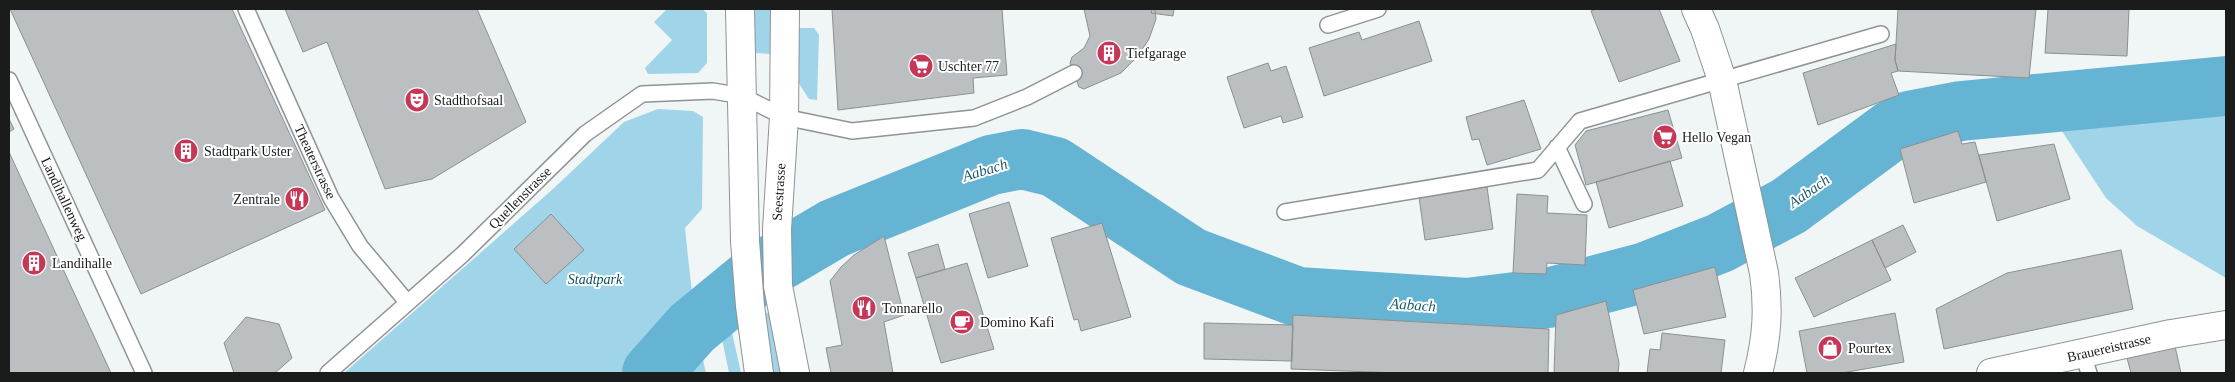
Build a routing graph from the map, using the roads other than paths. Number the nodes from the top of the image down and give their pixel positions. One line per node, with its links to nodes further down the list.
1 (246, 9): 16 (lane, Theaterstrasse)
2 (740, 9): 11 (street)
3 (785, 9): 12 (street, Seestrasse)
4 (1378, 9): 6 (lane)
5 (1696, 9): 10 (street)
6 (1328, 25)
7 (1881, 34): 10 (lane)
8 (1074, 73): 12 (lane, Quellenstrasse)
9 (9, 80): 19 (lane, Landihallenweg)
10 (1722, 80): 13 (lane); 23 (street)
11 (742, 96): 12 (lane, Quellenstrasse); 16 (lane, Quellenstrasse); 21 (street)
12 (784, 117): 22 (street, Seestrasse)
13 (1557, 148): 14 (lane); 15 (lane)
14 (1584, 204)
15 (1284, 212)
16 (407, 302): 20 (lane, Quellenstrasse)
17 (2226, 326): 18 (street, Brauereistrasse)
18 (2086, 364): 24 (street, Brauereistrasse)
19 (144, 373)
20 (328, 373)
21 (759, 373)
22 (796, 373)
23 (1758, 373)
24 (1991, 373)

